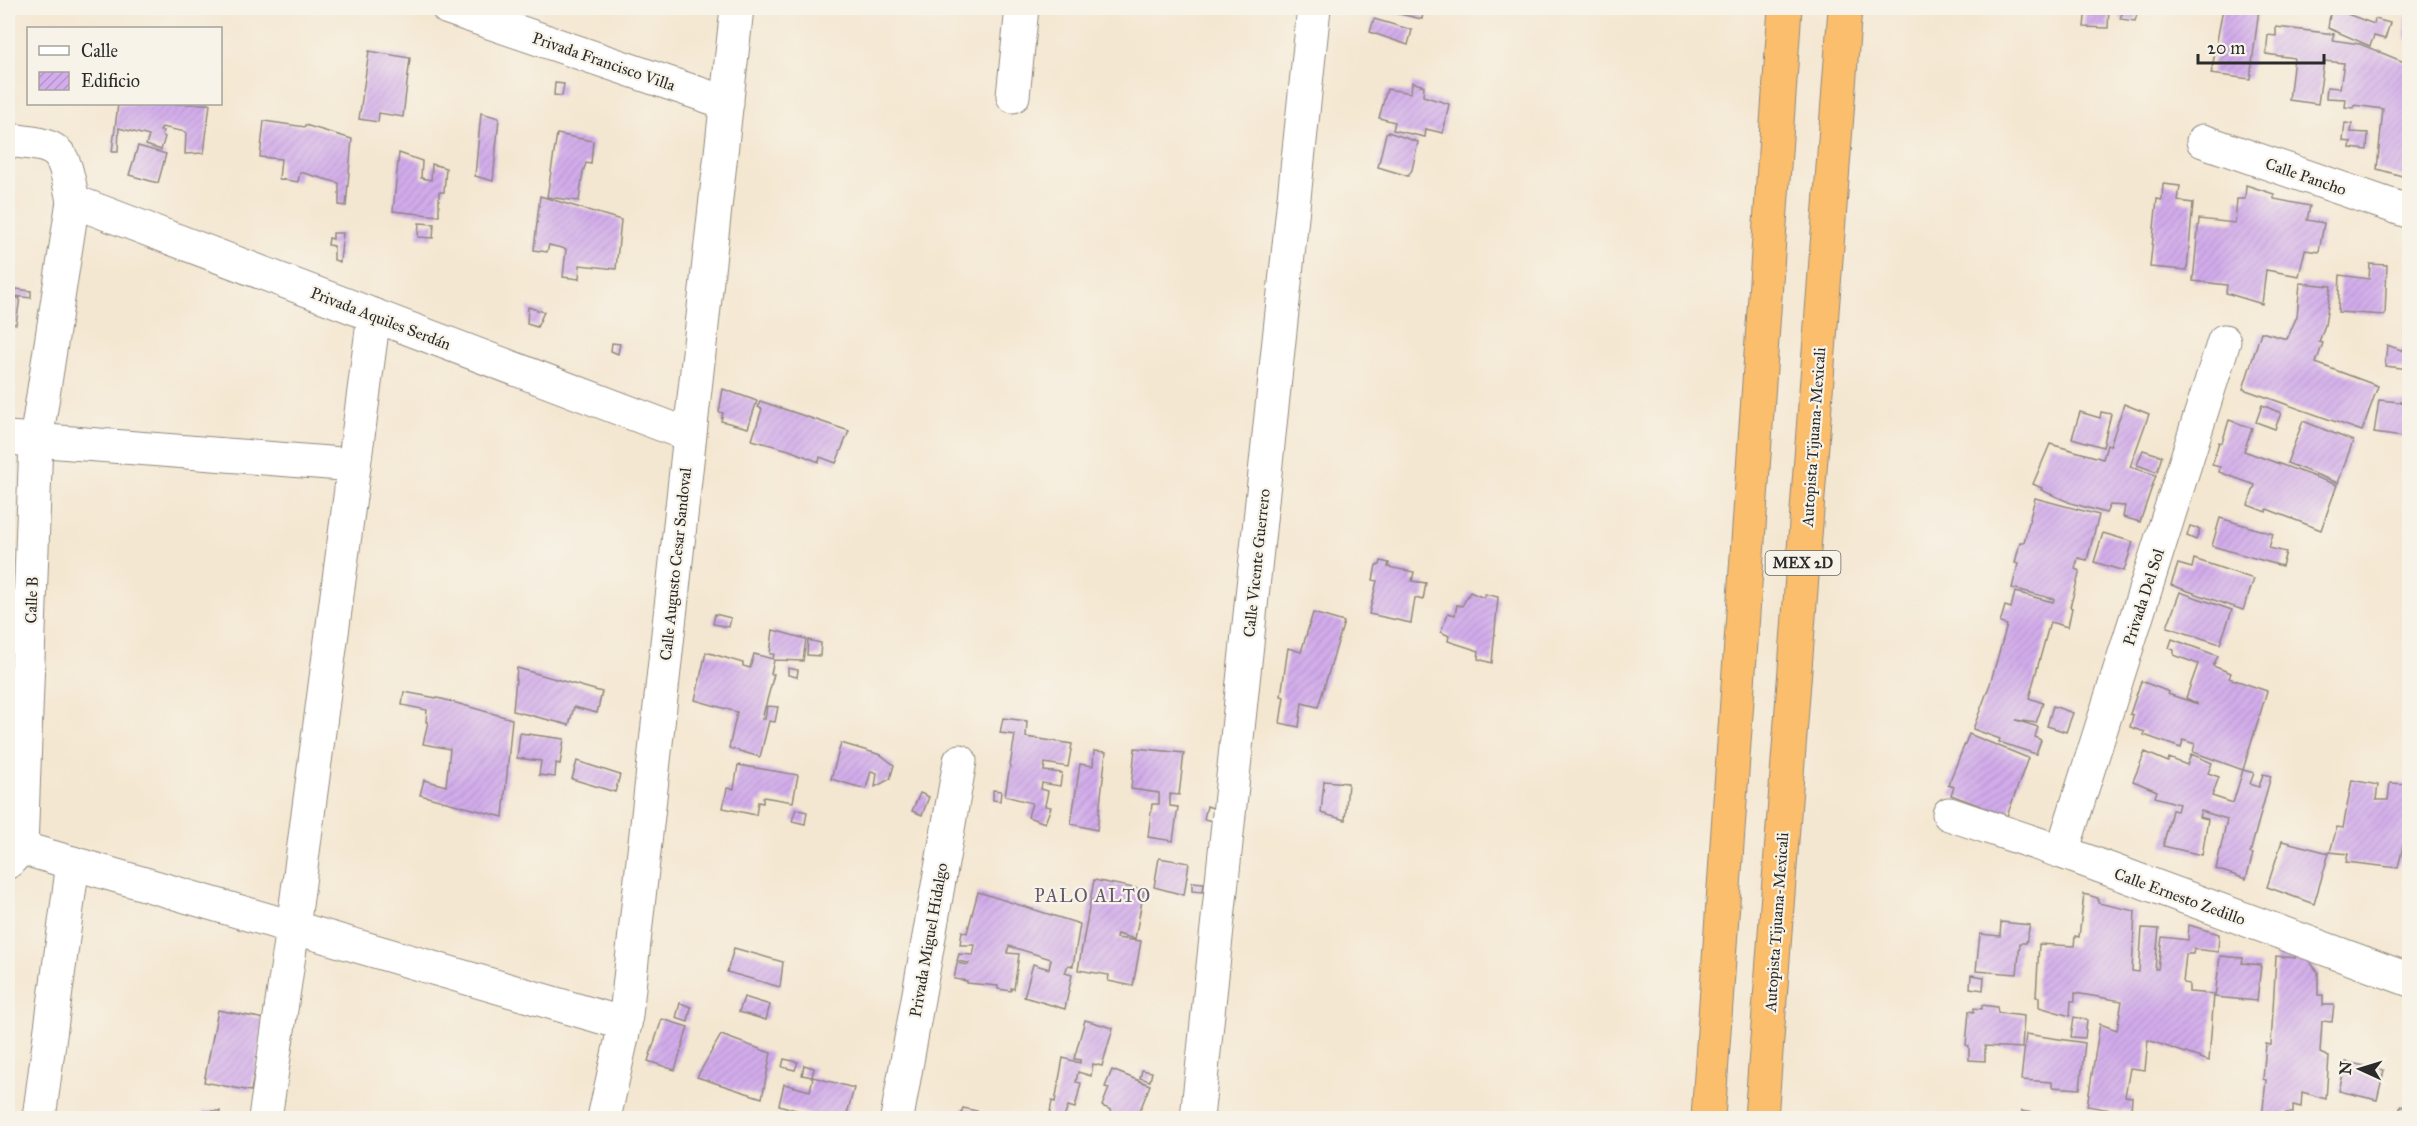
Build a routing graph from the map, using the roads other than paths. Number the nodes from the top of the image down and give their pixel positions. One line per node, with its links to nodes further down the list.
1 (448, 8): 8 (street, Privada Francisco Villa)
2 (737, 8): 8 (street, Calle Augusto Cesar Sandoval)
3 (1022, 8): 7 (street)
4 (1314, 8): 31 (street, Calle Vicente Guerrero)
5 (1785, 8): 32 (highway, MEX 2D)
6 (1845, 8): 33 (highway, Autopista Tijuana-Mexicali / MEX 2D)
7 (1012, 96)
8 (727, 103): 15 (street, Calle Augusto Cesar Sandoval)
9 (8, 140): 11 (street)
10 (2203, 141): 12 (street, Calle Pancho)
11 (73, 201): 13 (street, Privada Aquiles Serdán); 16 (street)
12 (2409, 212)
13 (374, 315): 15 (street, Privada Aquiles Serdán); 17 (street)
14 (2224, 341): 21 (street, Privada Del Sol)
15 (688, 435): 26 (street, Calle Augusto Cesar Sandoval)
16 (22, 440): 17 (street); 18 (street, Calle B)
17 (354, 465): 24 (street)
18 (17, 734): 22 (street, Calle B)
19 (960, 761): 30 (street, Privada Miguel Hidalgo)
20 (1949, 814): 21 (street, Calle Ernesto Zedillo)
21 (2061, 852): 25 (street, Calle Ernesto Zedillo)
22 (14, 855): 23 (street)
23 (73, 863): 24 (street); 27 (street)
24 (293, 928): 26 (street); 28 (street)
25 (2409, 980)
26 (625, 1024): 29 (street, Calle Augusto Cesar Sandoval)
27 (39, 1119)
28 (265, 1119)
29 (604, 1119)
30 (897, 1119)
31 (1197, 1119)
32 (1708, 1119)
33 (1761, 1119)

